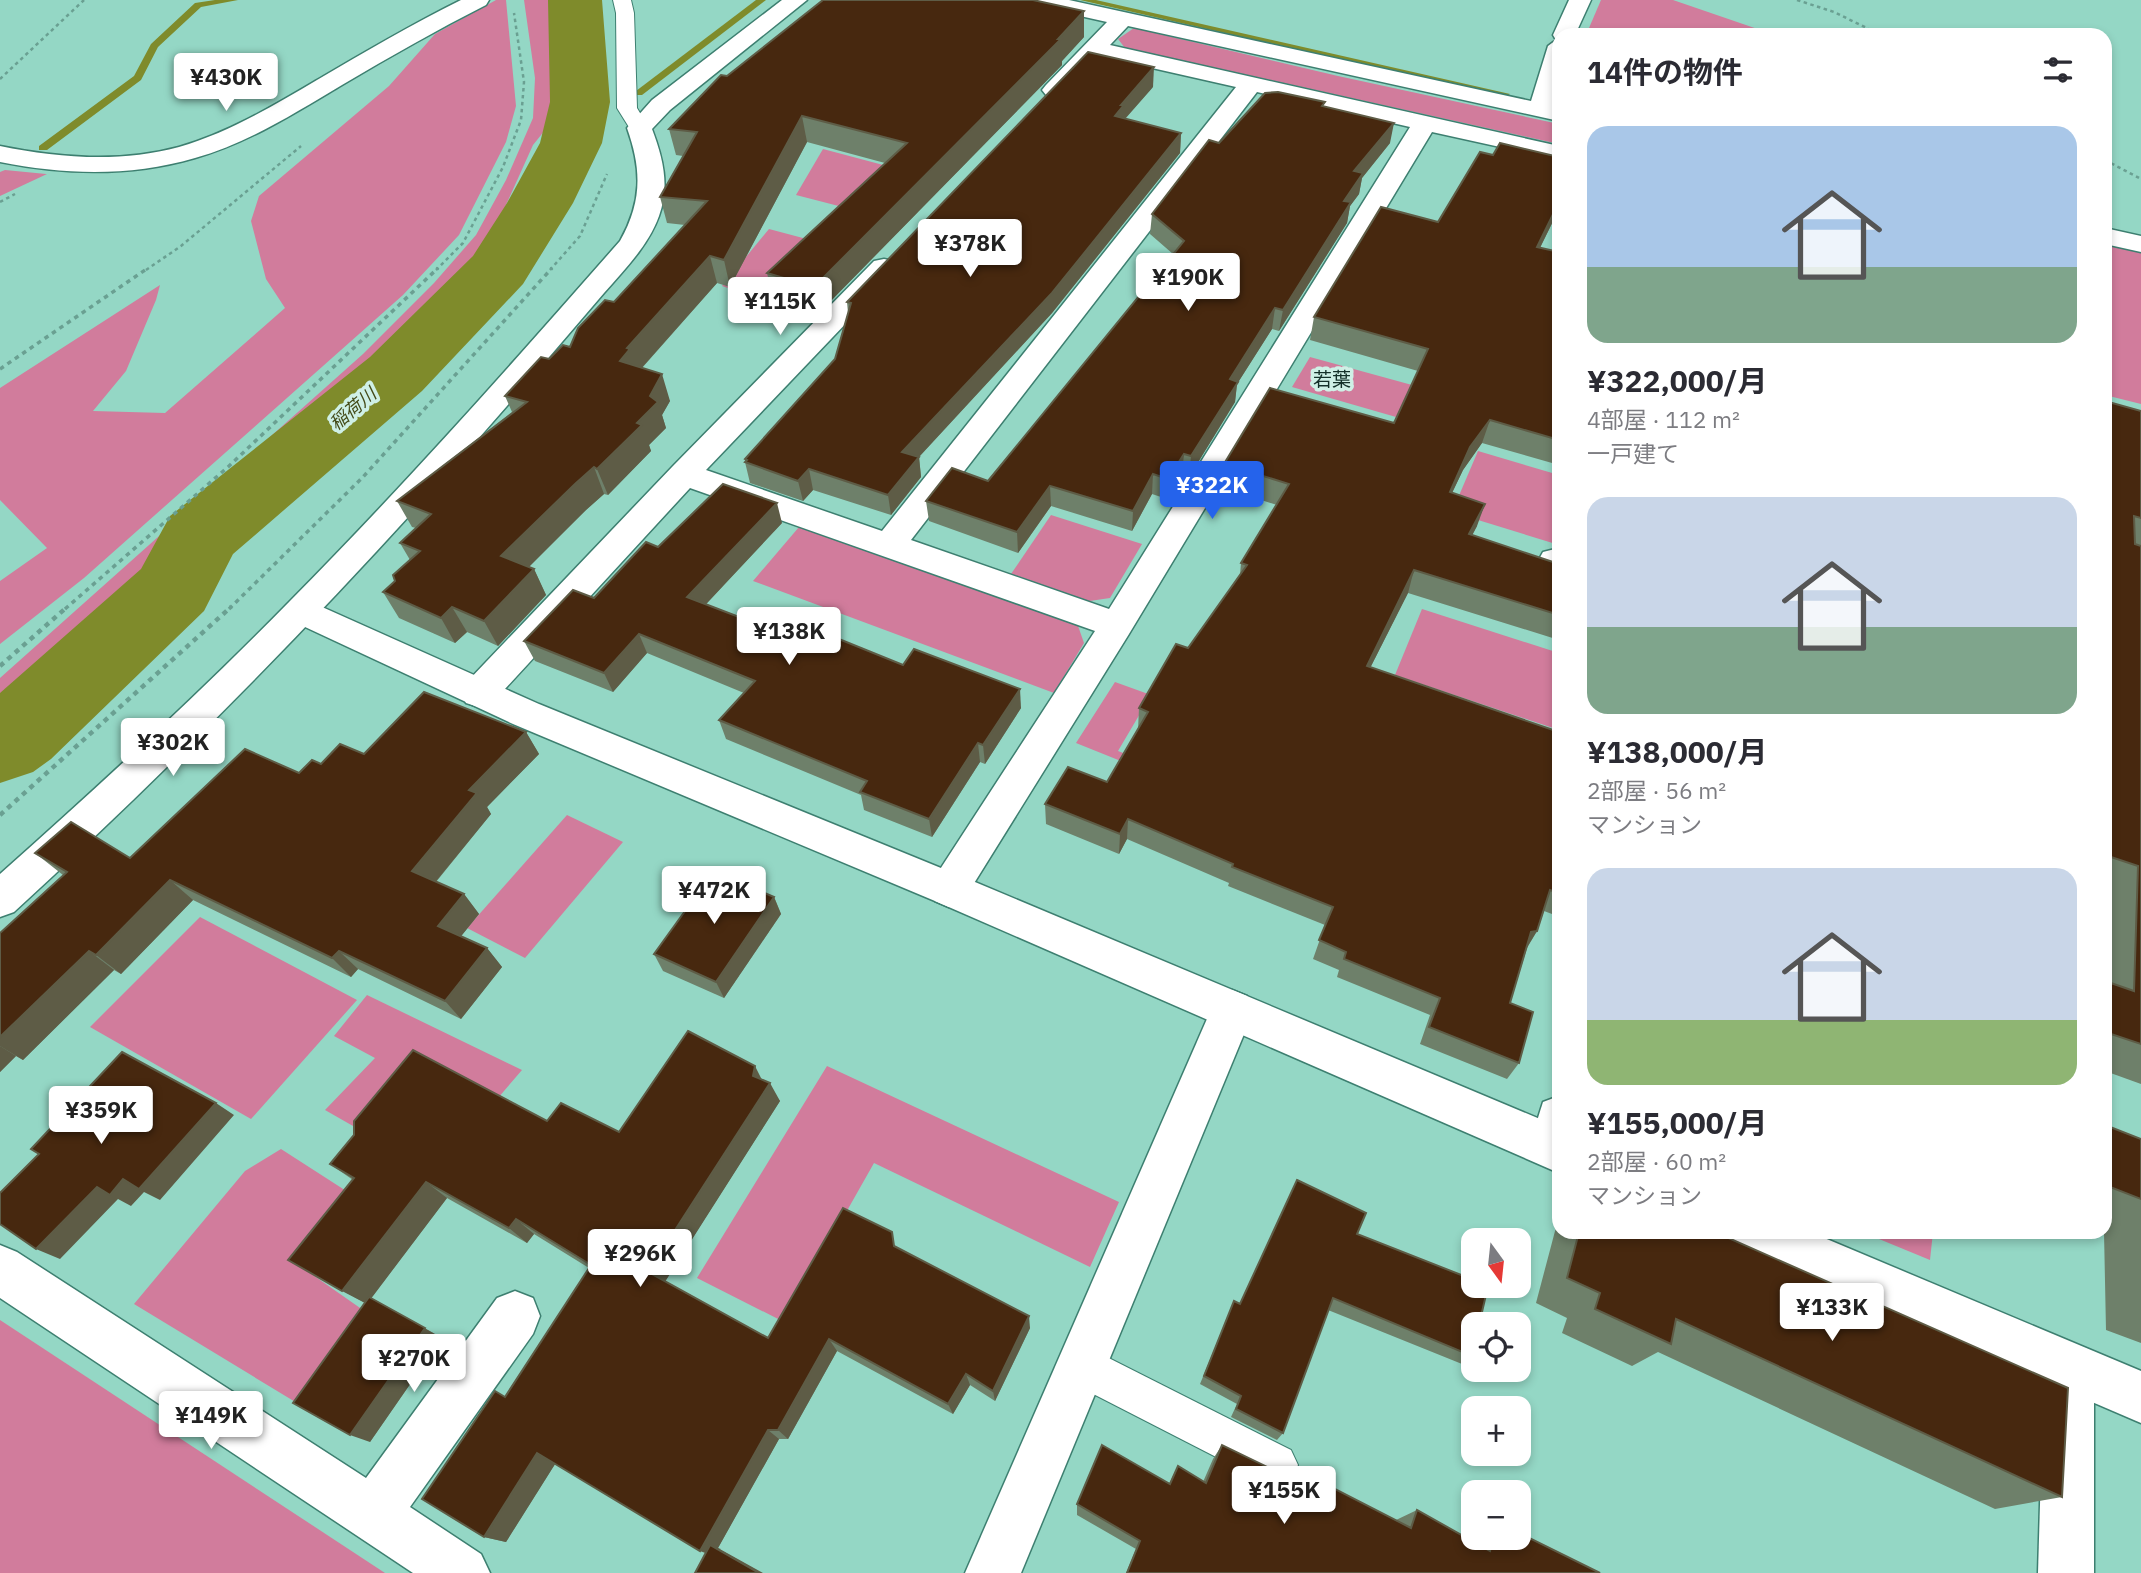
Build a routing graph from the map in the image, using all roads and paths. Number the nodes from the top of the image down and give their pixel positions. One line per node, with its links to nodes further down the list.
1 (84, 0): 13 (path)
2 (478, 0): 21 (street)
3 (622, 0): 18 (lane)
4 (796, 0): 18 (street)
5 (1039, 0): 9 (street)
6 (1580, 0): 10 (street)
7 (1797, 0): 11 (path)
8 (514, 14): 32 (path)
9 (1123, 18): 12 (street); 16 (street)
10 (1567, 28)
11 (1867, 28)
12 (1094, 48): 14 (street); 15 (street)
13 (0, 79)
14 (1252, 83): 17 (street); 29 (street)
15 (1037, 108)
16 (1550, 112)
17 (1425, 123): 20 (street); 31 (street)
18 (639, 128): 30 (street); 34 (path)
19 (308, 140): 27 (path)
20 (1552, 151)
21 (0, 154)
22 (2112, 164): 23 (path)
23 (2141, 179)
24 (2112, 238): 25 (street)
25 (2141, 244)
26 (903, 246): 28 (street)
27 (0, 369)
28 (684, 474): 29 (street); 33 (street)
29 (888, 546): 31 (street)
30 (302, 611): 33 (street); 36 (street)
31 (1117, 625): 35 (street)
32 (0, 666)
33 (479, 694): 35 (street)
34 (0, 815)
35 (949, 889): 37 (street)
36 (0, 899)
37 (1232, 1010): 38 (street); 42 (street)
38 (1552, 1136)
39 (1769, 1239): 43 (street)
40 (0, 1269): 46 (street)
41 (515, 1316): 46 (street)
42 (1081, 1365): 45 (lane); 48 (street)
43 (2069, 1367): 44 (street); 49 (street)
44 (2141, 1397)
45 (1276, 1465)
46 (373, 1514): 47 (street)
47 (462, 1573)
48 (992, 1573)
49 (2066, 1573)

